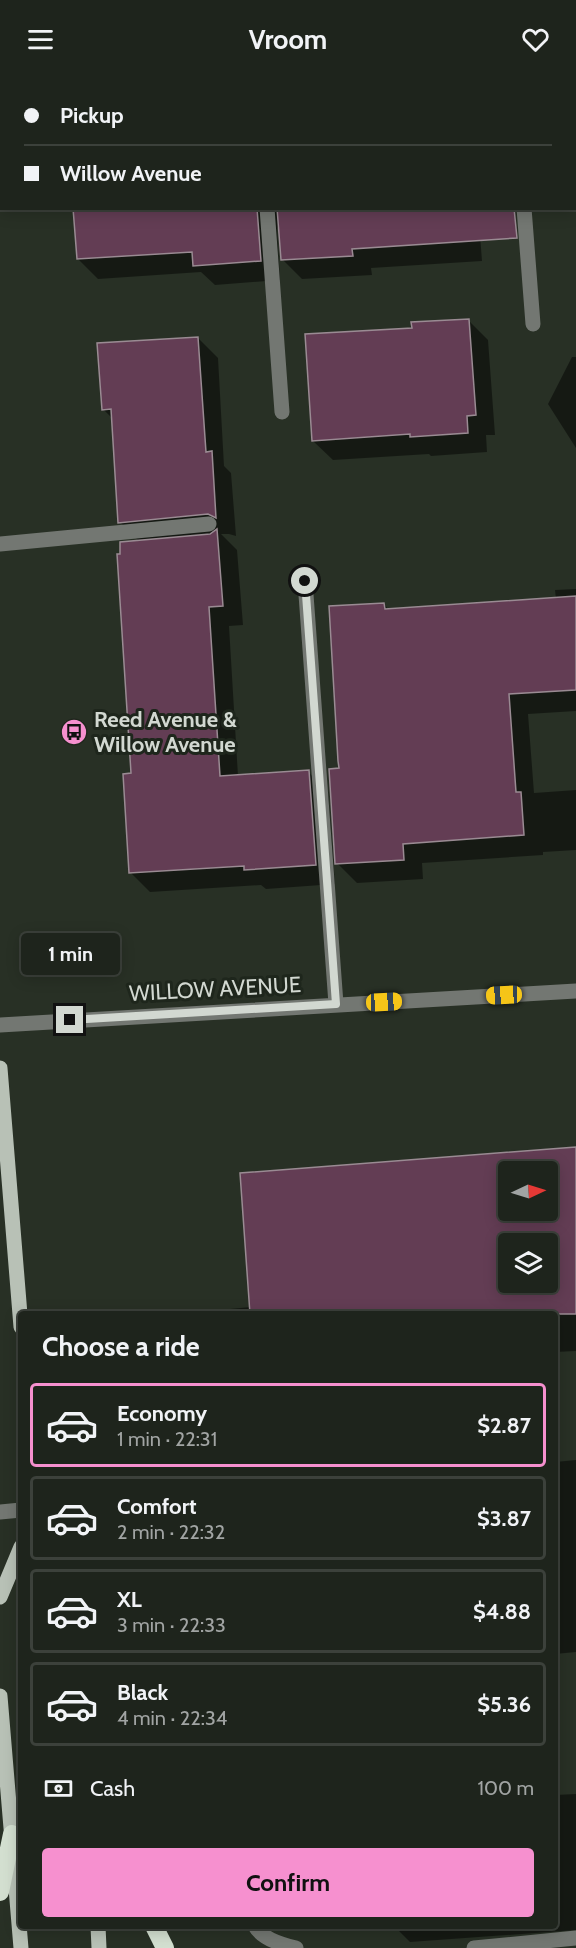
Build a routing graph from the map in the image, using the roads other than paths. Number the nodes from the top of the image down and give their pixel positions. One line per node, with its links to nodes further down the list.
1 (267, 210): 4 (street)
2 (525, 210): 3 (street)
3 (532, 324)
4 (282, 412)
5 (209, 524): 6 (street)
6 (0, 544)
7 (305, 581): 9 (street)
8 (576, 991): 9 (street, WILLOW AVENUE)
9 (336, 1004): 10 (street, WILLOW AVENUE)
10 (0, 1025)
11 (0, 1068): 12 (main road)
12 (20, 1311)
13 (18, 1510): 14 (street)
14 (0, 1512)
15 (18, 1554): 16 (main road)
16 (0, 1597)
17 (0, 1696): 18 (main road)
18 (12, 1834): 19 (highway); 20 (main road)
19 (0, 1892)
20 (18, 1910)
21 (20, 1929): 26 (main road)
22 (98, 1929): 27 (main road)
23 (156, 1929): 28 (highway)
24 (256, 1929): 29 (street)
25 (576, 1938): 30 (street)
26 (21, 1948)
27 (99, 1948)
28 (165, 1948)
29 (296, 1948)
30 (474, 1948)

